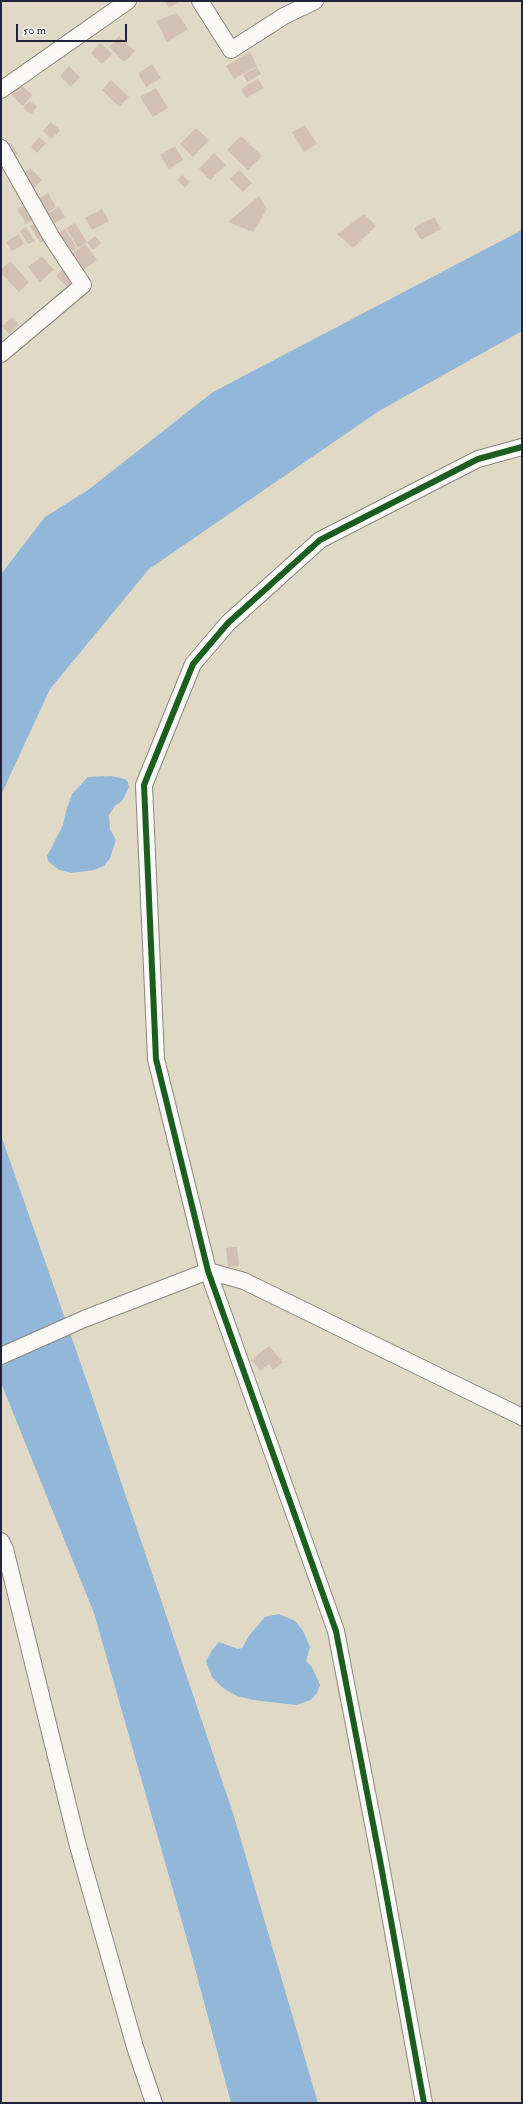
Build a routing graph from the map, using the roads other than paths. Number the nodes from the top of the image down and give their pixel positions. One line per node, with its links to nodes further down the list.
1 (128, 1): 4 (street)
2 (200, 1): 3 (street)
3 (315, 1)
4 (1, 90)
5 (1, 148): 6 (street)
6 (1, 354)
7 (522, 447): 8 (street)
8 (208, 1271): 9 (street); 10 (street); 13 (street)
9 (1, 1356)
10 (522, 1417)
11 (1, 1541): 12 (street)
12 (154, 2103)
13 (424, 2103)

